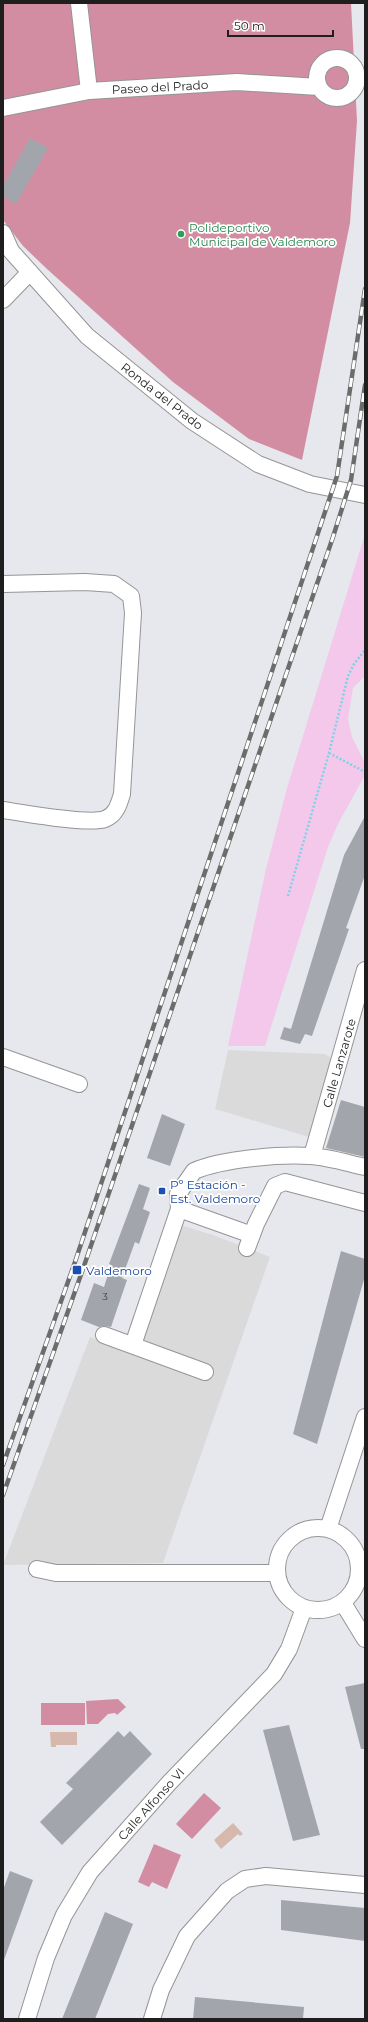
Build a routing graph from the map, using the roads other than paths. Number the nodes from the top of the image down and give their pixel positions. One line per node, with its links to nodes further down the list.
1 (79, 3): 3 (street)
2 (318, 87): 3 (street, Paseo del Prado)
3 (89, 91): 4 (street, Paseo del Prado)
4 (3, 108)
5 (3, 233): 6 (street, Ronda del Prado)
6 (30, 272): 7 (street); 8 (street, Ronda del Prado)
7 (3, 300)
8 (365, 495)
9 (3, 584): 10 (street)
10 (3, 810)
11 (365, 970): 14 (street, Calle Lanzarote)
12 (3, 1057): 13 (street)
13 (79, 1084)
14 (312, 1156): 15 (street); 17 (street)
15 (365, 1167)
16 (365, 1203): 17 (street)
17 (179, 1209): 19 (street)
18 (104, 1335): 19 (street)
19 (132, 1345): 20 (street)
20 (206, 1372)
21 (365, 1417): 22 (street)
22 (328, 1529): 24 (street); 25 (street)
23 (37, 1569): 25 (street)
24 (362, 1570): 26 (street)
25 (276, 1573): 27 (street)
26 (343, 1603): 27 (street); 28 (street)
27 (304, 1608): 30 (street, Calle Alfonso VI)
28 (365, 1639)
29 (365, 1885): 31 (street)
30 (27, 2019)
31 (152, 2019)

